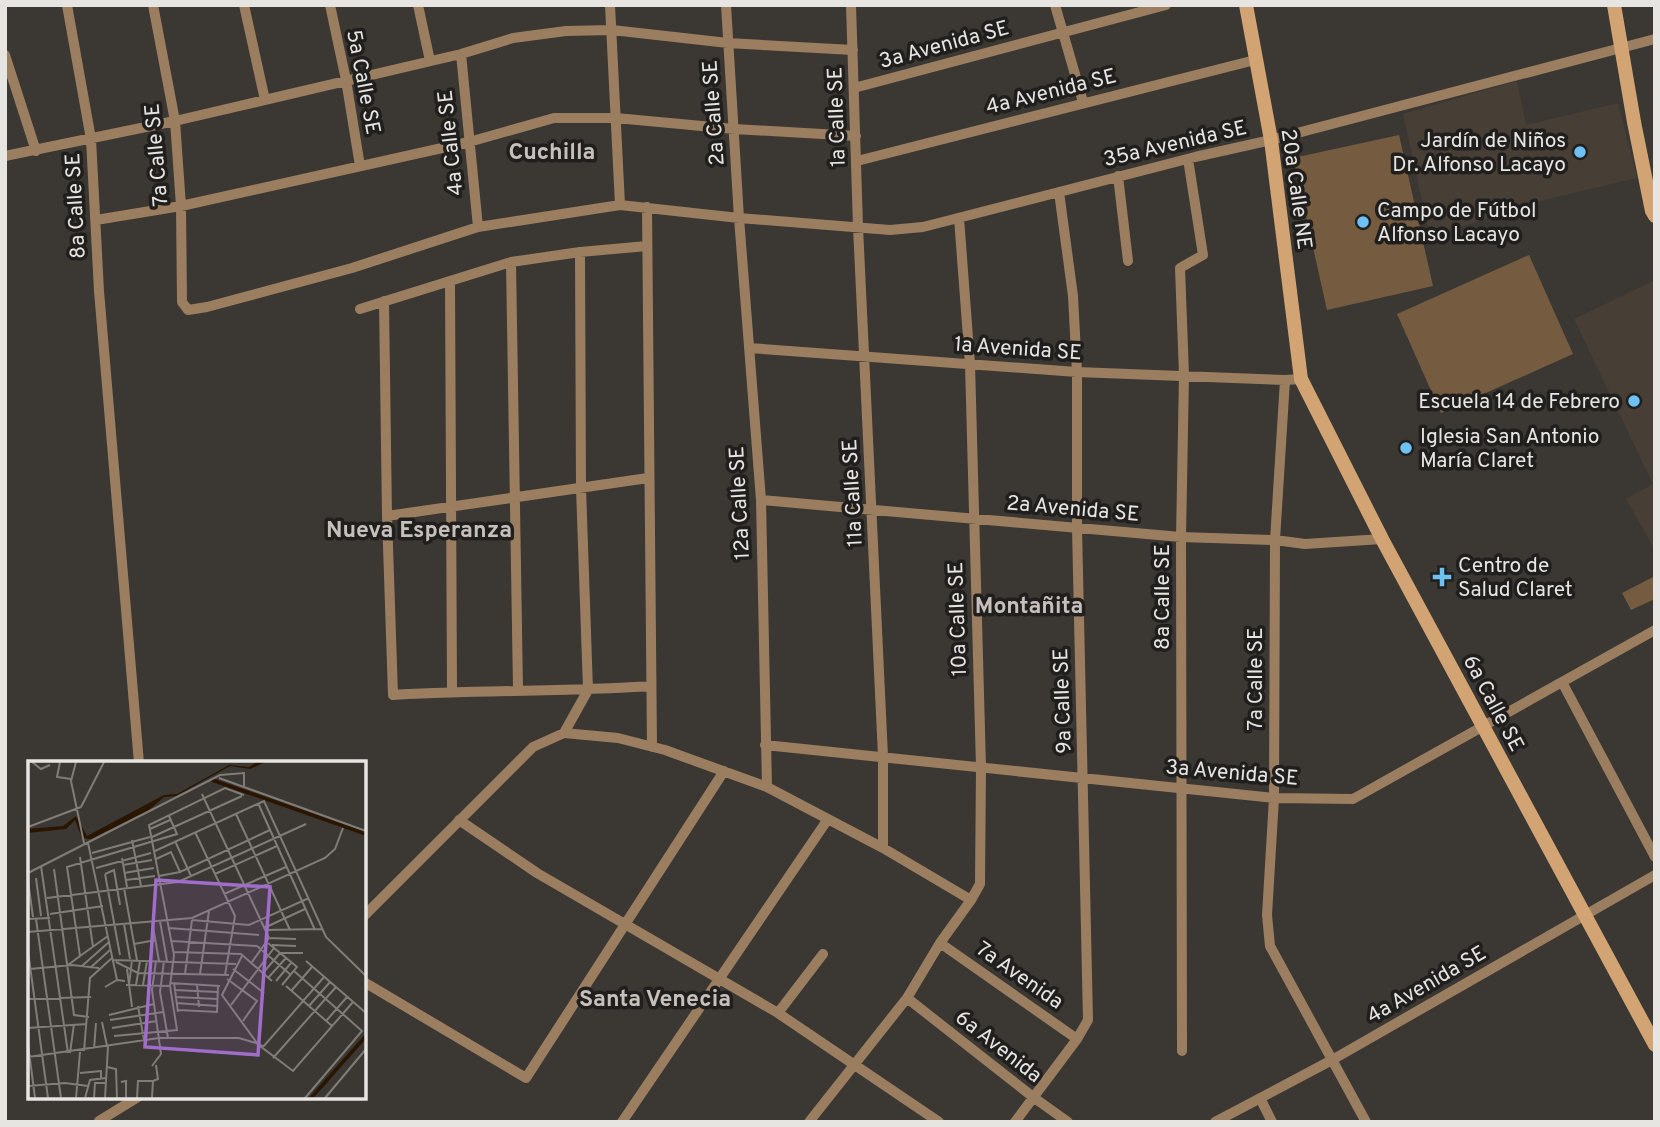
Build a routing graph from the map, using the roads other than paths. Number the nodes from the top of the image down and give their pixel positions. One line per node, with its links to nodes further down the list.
1 (67, 5): 31 (street, 8a Calle SE)
2 (153, 5): 28 (street, 7a Calle SE)
3 (244, 5): 25 (street)
4 (330, 5): 23 (street, 5a Calle SE)
5 (418, 5): 22 (street, 4a Calle SE)
6 (610, 5): 13 (street)
7 (726, 5): 16 (street, 2a Calle SE)
8 (851, 5): 18 (street, 1a Calle SE)
9 (1055, 5): 14 (street)
10 (1166, 5): 14 (street, 3a Avenida SE)
11 (1246, 5): 21 (street, 20a Calle NE)
12 (1614, 5): 17 (street)
13 (611, 30): 16 (street); 19 (street); 27 (street)
14 (1062, 32): 24 (street, 3a Avenida SE); 26 (street)
15 (1655, 39): 17 (street, 35a Avenida SE)
16 (728, 43): 18 (street); 29 (street, 2a Calle SE)
17 (1622, 47): 32 (street, 35a Avenida SE); 44 (street)
18 (853, 50): 24 (street, 1a Calle SE)
19 (461, 54): 22 (street); 33 (street, 4a Calle SE)
20 (5, 55): 34 (street)
21 (1255, 60): 26 (street, 4a Avenida SE); 32 (street, 20a Calle NE)
22 (430, 61): 23 (street)
23 (346, 80): 25 (street); 38 (street, 5a Calle SE)
24 (854, 88): 30 (street, 1a Calle SE)
25 (265, 100): 28 (street)
26 (1083, 102): 37 (street, 4a Avenida SE)
27 (616, 118): 29 (street); 33 (street); 41 (street)
28 (175, 121): 31 (street); 42 (street, 7a Calle SE)
29 (734, 129): 30 (street); 45 (street, 2a Calle SE)
30 (856, 136): 37 (street, 1a Calle SE)
31 (91, 139): 34 (street); 47 (street, 8a Calle SE)
32 (1271, 140): 36 (street, 35a Avenida SE); 63 (street, 20a Calle NE)
33 (469, 142): 38 (street); 48 (street, 4a Calle SE)
34 (36, 150): 35 (street)
35 (5, 156)
36 (1188, 159): 39 (street, 35a Avenida SE); 62 (street, 8a Calle SE)
37 (857, 161): 49 (street, 1a Calle SE)
38 (359, 166): 42 (street)
39 (1118, 176): 40 (street, 35a Avenida SE); 52 (street)
40 (1059, 192): 46 (street, 35a Avenida SE); 61 (street, 9a Calle SE)
41 (620, 205): 43 (street, 35a Avenida SE); 48 (street, 35a Avenida SE)
42 (181, 206): 47 (street); 56 (street, 7a Calle SE)
43 (648, 207): 45 (street, 35a Avenida SE); 50 (street)
44 (1655, 216)
45 (739, 218): 49 (street, 35a Avenida SE); 58 (street, 12a Calle SE)
46 (958, 218): 49 (street, 35a Avenida SE); 60 (street, 10a Calle SE)
47 (96, 220): 88 (street, 8a Calle SE)
48 (478, 227): 56 (street, 35a Avenida SE)
49 (858, 227): 59 (street, 11a Calle SE)
50 (647, 246): 51 (street); 65 (street)
51 (580, 252): 53 (street); 66 (street)
52 (1128, 261)
53 (511, 262): 54 (street); 67 (street)
54 (450, 281): 55 (street); 69 (street)
55 (384, 301): 57 (street); 71 (street)
56 (181, 302)
57 (360, 309)
58 (749, 348): 59 (street, 1a Avenida SE); 68 (street, 12a Calle SE)
59 (865, 357): 60 (street, 1a Avenida SE); 70 (street, 11a Calle SE)
60 (970, 365): 61 (street, 1a Avenida SE); 72 (street, 10a Calle SE)
61 (1077, 372): 62 (street, 1a Avenida SE); 73 (street, 9a Calle SE)
62 (1184, 375): 64 (street, 1a Avenida SE); 74 (street, 8a Calle SE)
63 (1301, 379): 64 (street, 1a Avenida SE); 75 (street, 6a Calle SE)
64 (1284, 380): 76 (street, 7a Calle SE)
65 (648, 478): 66 (street); 79 (street)
66 (581, 488): 67 (street); 81 (street)
67 (514, 497): 69 (street); 80 (street)
68 (761, 500): 70 (street, 2a Avenida SE); 85 (street, 12a Calle SE)
69 (451, 507): 71 (street); 82 (street)
70 (873, 511): 72 (street, 2a Avenida SE); 87 (street, 11a Calle SE)
71 (387, 516): 82 (street)
72 (973, 519): 73 (street, 2a Avenida SE); 89 (street, 10a Calle SE)
73 (1077, 528): 74 (street, 2a Avenida SE); 91 (street, 9a Calle SE)
74 (1181, 537): 76 (street, 2a Avenida SE); 93 (street, 8a Calle SE)
75 (1382, 539): 76 (street, 2a Avenida SE); 83 (street, 6a Calle SE)
76 (1275, 540): 94 (street, 7a Calle SE)
77 (1655, 630): 78 (street, 3a Avenida SE)
78 (1562, 682): 83 (street, 3a Avenida SE); 98 (street)
79 (651, 686): 81 (street); 86 (street)
80 (518, 690): 81 (street); 82 (street)
81 (588, 690): 84 (street)
82 (452, 691)
83 (1483, 726): 94 (street, 3a Avenida SE); 101 (street, 6a Calle SE)
84 (564, 733): 86 (street); 96 (street)
85 (765, 745): 87 (street, 3a Avenida SE); 92 (street, 12a Calle SE)
86 (652, 747): 90 (street)
87 (883, 756): 89 (street, 3a Avenida SE); 97 (street, 11a Calle SE)
88 (139, 761)
89 (981, 767): 91 (street, 3a Avenida SE); 100 (street, 10a Calle SE)
90 (724, 771): 92 (street); 103 (street)
91 (1083, 776): 93 (street, 3a Avenida SE); 110 (street, 9a Calle SE)
92 (767, 787): 95 (street)
93 (1183, 788): 94 (street, 3a Avenida SE); 112 (street, 8a Calle SE)
94 (1274, 798): 113 (street, 7a Calle SE)
95 (828, 819): 97 (street); 106 (street)
96 (459, 820): 102 (street); 103 (street)
97 (883, 848): 100 (street)
98 (1655, 857)
99 (1655, 875): 101 (street, 4a Avenida SE)
100 (971, 900): 104 (street, 10a Calle SE)
101 (1585, 913): 111 (street, 6a Calle SE); 113 (street, 4a Avenida SE)
102 (366, 914)
103 (626, 923): 106 (street); 107 (street)
104 (940, 943): 108 (street, 10a Calle SE); 110 (street, 7a Avenida)
105 (823, 954): 109 (street)
106 (718, 977): 109 (street); 121 (street)
107 (366, 983)
108 (907, 998): 114 (street, 10a Calle SE); 115 (street, 6a Avenida)
109 (779, 1013): 114 (street)
110 (1077, 1039): 115 (street, 9a Calle SE)
111 (1655, 1045)
112 (1182, 1051)
113 (1332, 1060): 116 (street, 4a Avenida SE); 128 (street, 7a Calle SE)
114 (855, 1064): 122 (street, 10a Calle SE); 123 (street)
115 (1033, 1097): 124 (street, 9a Calle SE); 125 (street, 6a Avenida)
116 (1259, 1098): 119 (street, 4a Avenida SE); 127 (street)
117 (115, 1099): 120 (street)
118 (135, 1099): 120 (street)
119 (1238, 1116): 126 (street, 4a Avenida SE)
120 (99, 1121)
121 (622, 1122)
122 (810, 1122)
123 (939, 1122)
124 (1015, 1122)
125 (1068, 1122)
126 (1215, 1122)
127 (1272, 1122)
128 (1366, 1122)

